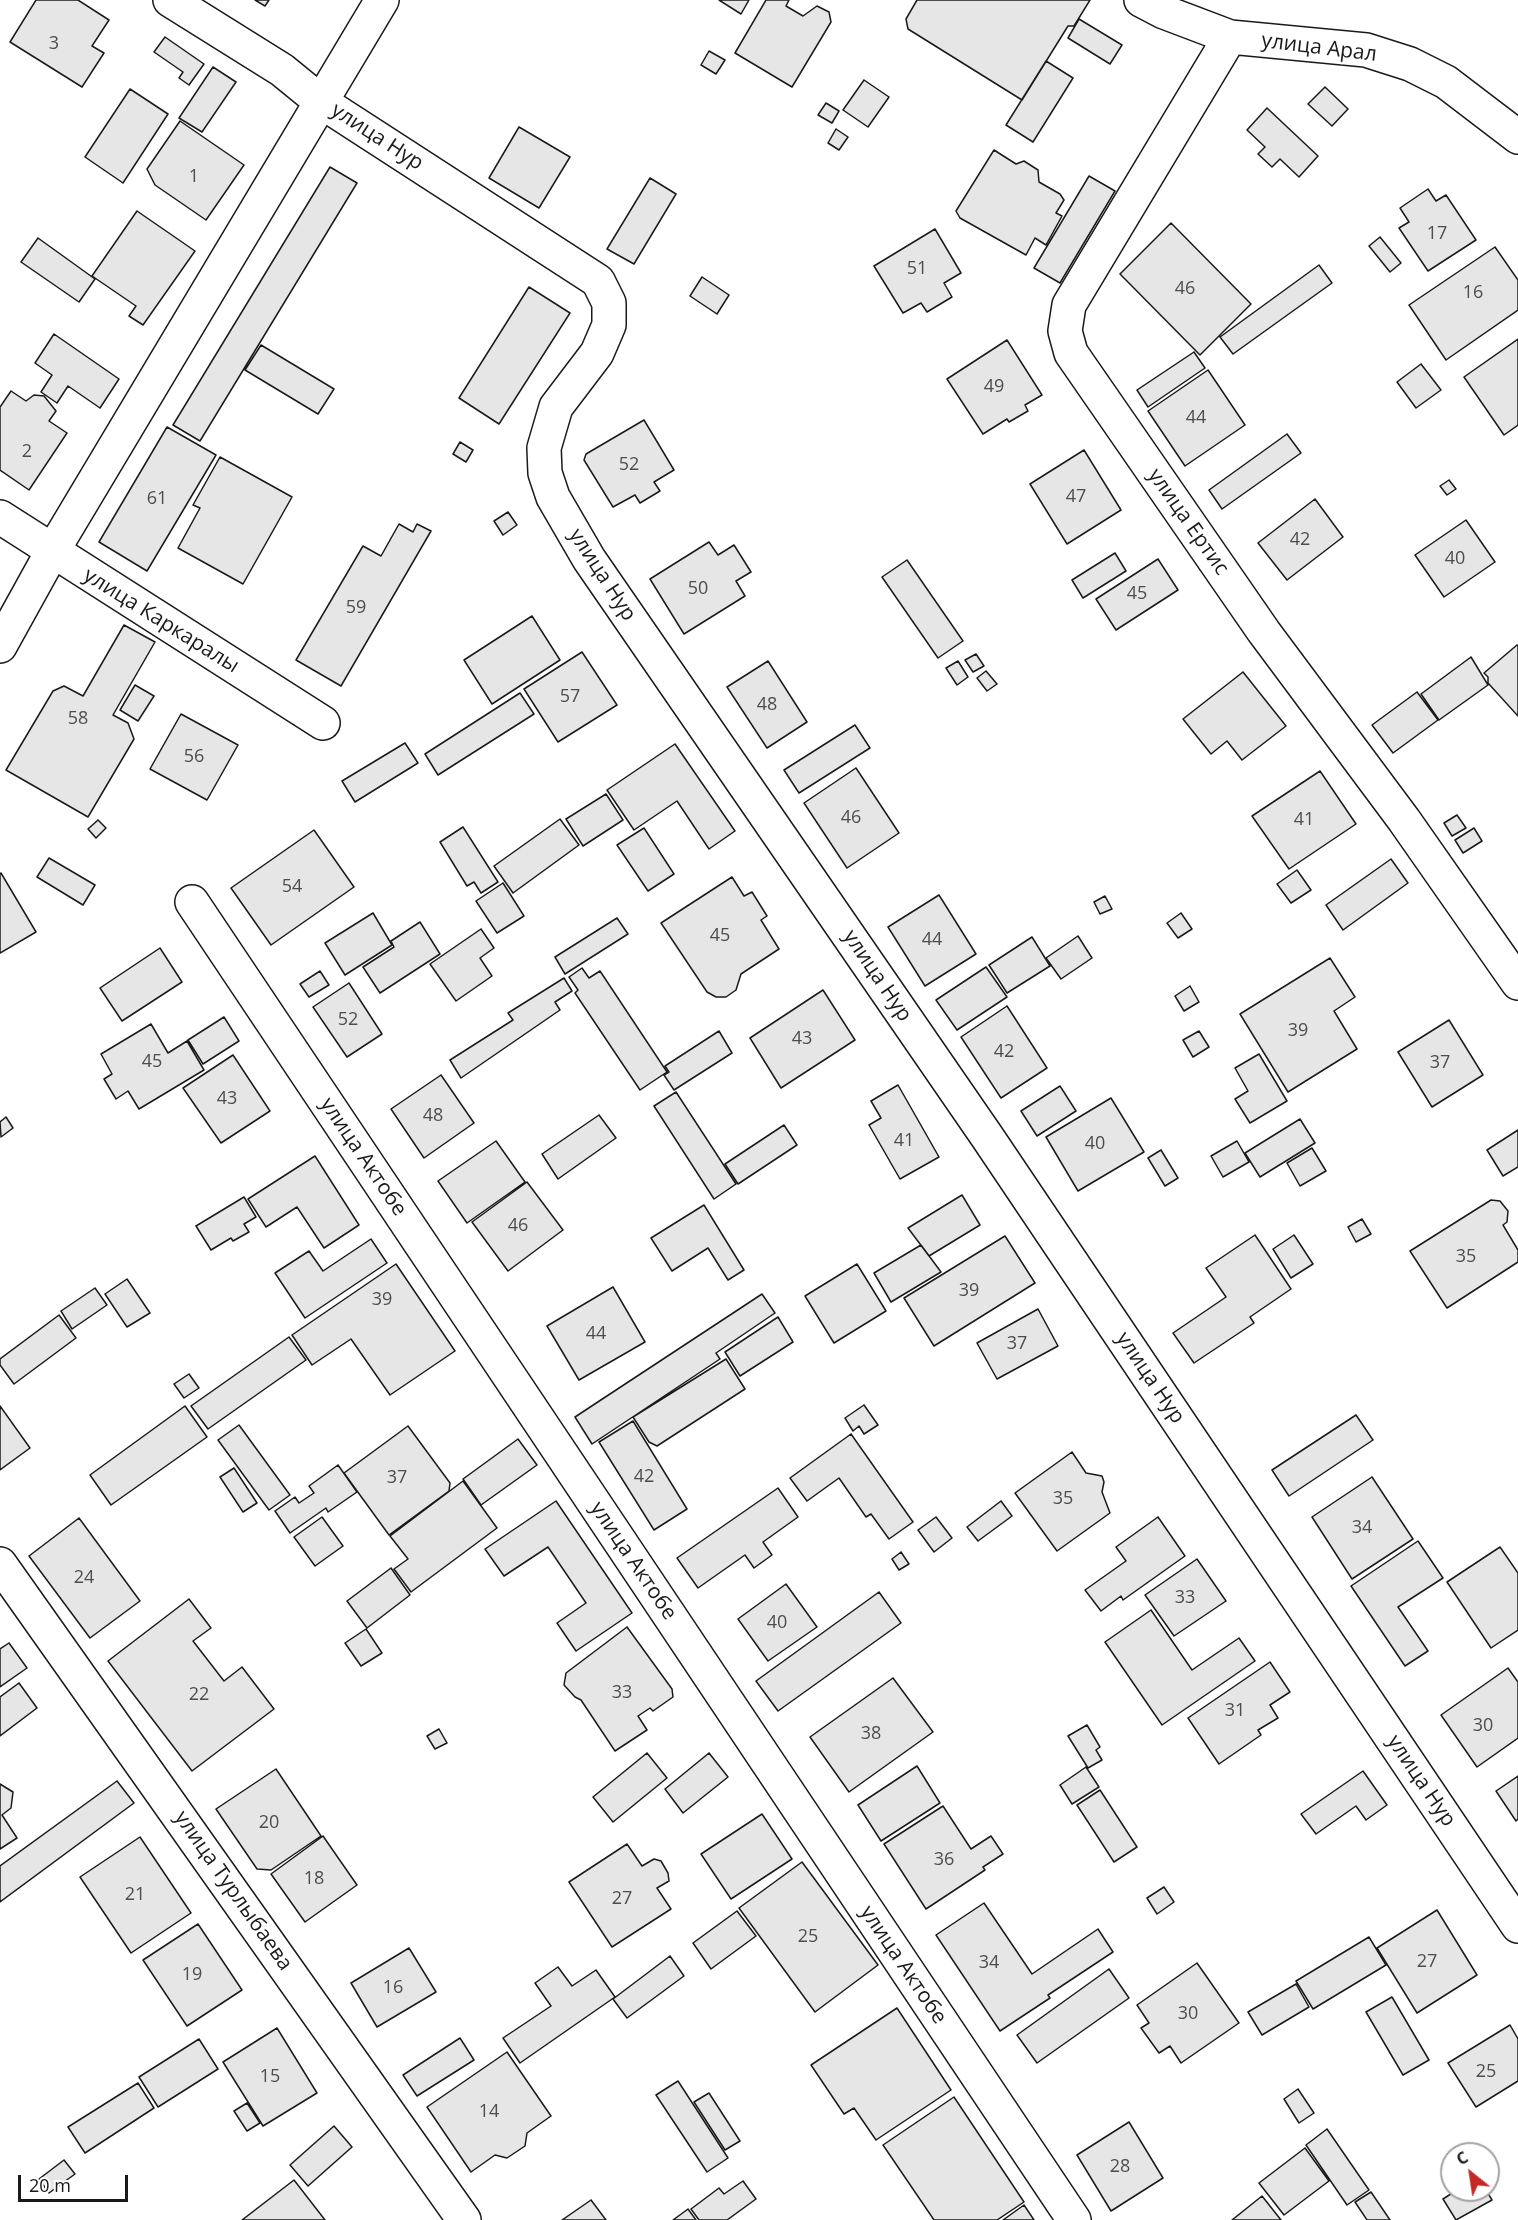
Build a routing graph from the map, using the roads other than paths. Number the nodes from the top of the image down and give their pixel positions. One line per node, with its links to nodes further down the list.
1 (170, 0): 5 (street, улица Нур)
2 (382, 0): 5 (street)
3 (1141, 0): 4 (street, улица Арал)
4 (1230, 37): 6 (street, улица Арал); 12 (street, улица Ертис)
5 (320, 101): 8 (street); 14 (street, улица Нур)
6 (1518, 137)
7 (0, 517): 8 (street, улица Каркаралы)
8 (52, 552): 9 (street); 10 (street, улица Каркаралы)
9 (0, 646)
10 (323, 723)
11 (192, 902): 16 (street, улица Актобе)
12 (1518, 983)
13 (0, 1564): 15 (street, улица Турлыбаева)
14 (1518, 1926)
15 (464, 2220)
16 (1074, 2220)

